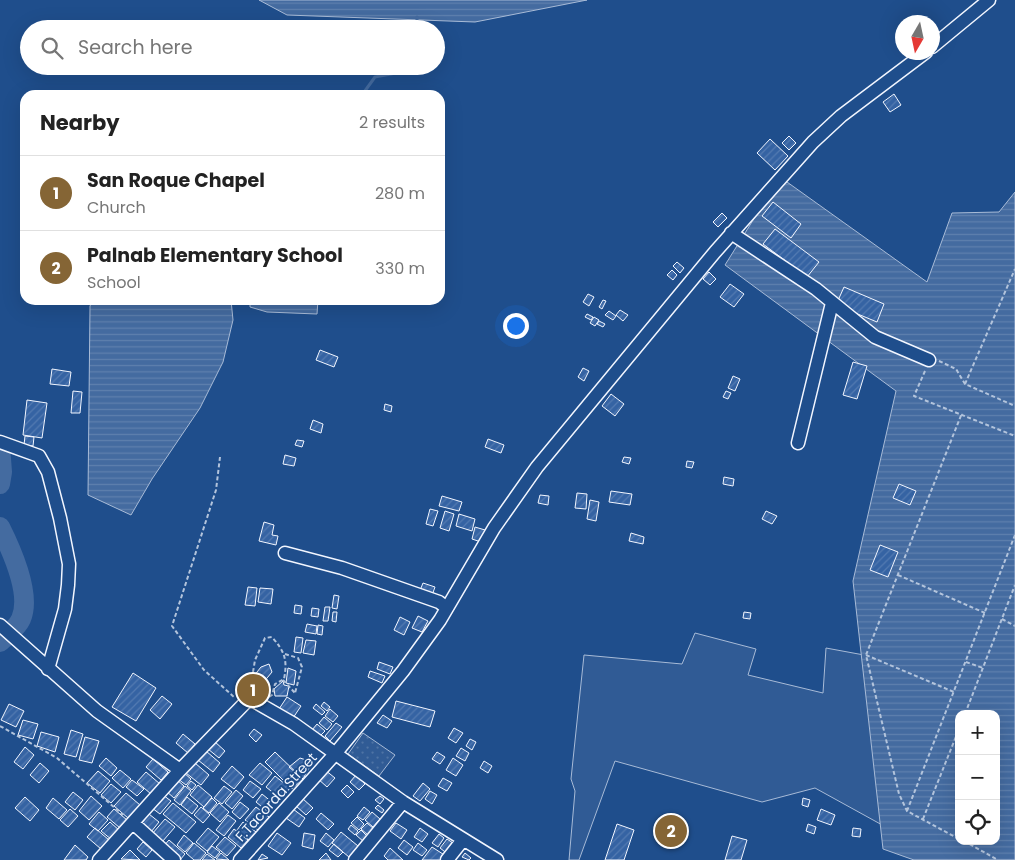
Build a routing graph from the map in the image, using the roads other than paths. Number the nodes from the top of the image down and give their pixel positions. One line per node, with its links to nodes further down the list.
1 (989, 0): 2 (street)
2 (940, 40)
3 (915, 60): 4 (street, F.Tacorda Street)
4 (731, 233): 5 (street); 10 (street, F.Tacorda Street)
5 (832, 303): 6 (street); 8 (street)
6 (929, 360)
7 (0, 442): 12 (street)
8 (798, 443)
9 (285, 553): 10 (street)
10 (447, 608): 13 (street, F.Tacorda Street)
11 (3, 627): 12 (street)
12 (48, 669): 14 (street)
13 (335, 754): 14 (street); 15 (street); 20 (street, F.Tacorda Street)
14 (180, 770): 16 (street)
15 (403, 802): 17 (street); 21 (street)
16 (133, 823): 18 (street); 19 (street)
17 (462, 841): 22 (street); 23 (street)
18 (99, 860)
19 (174, 860)
20 (240, 860)
21 (355, 860)
22 (447, 860)
23 (497, 860)

